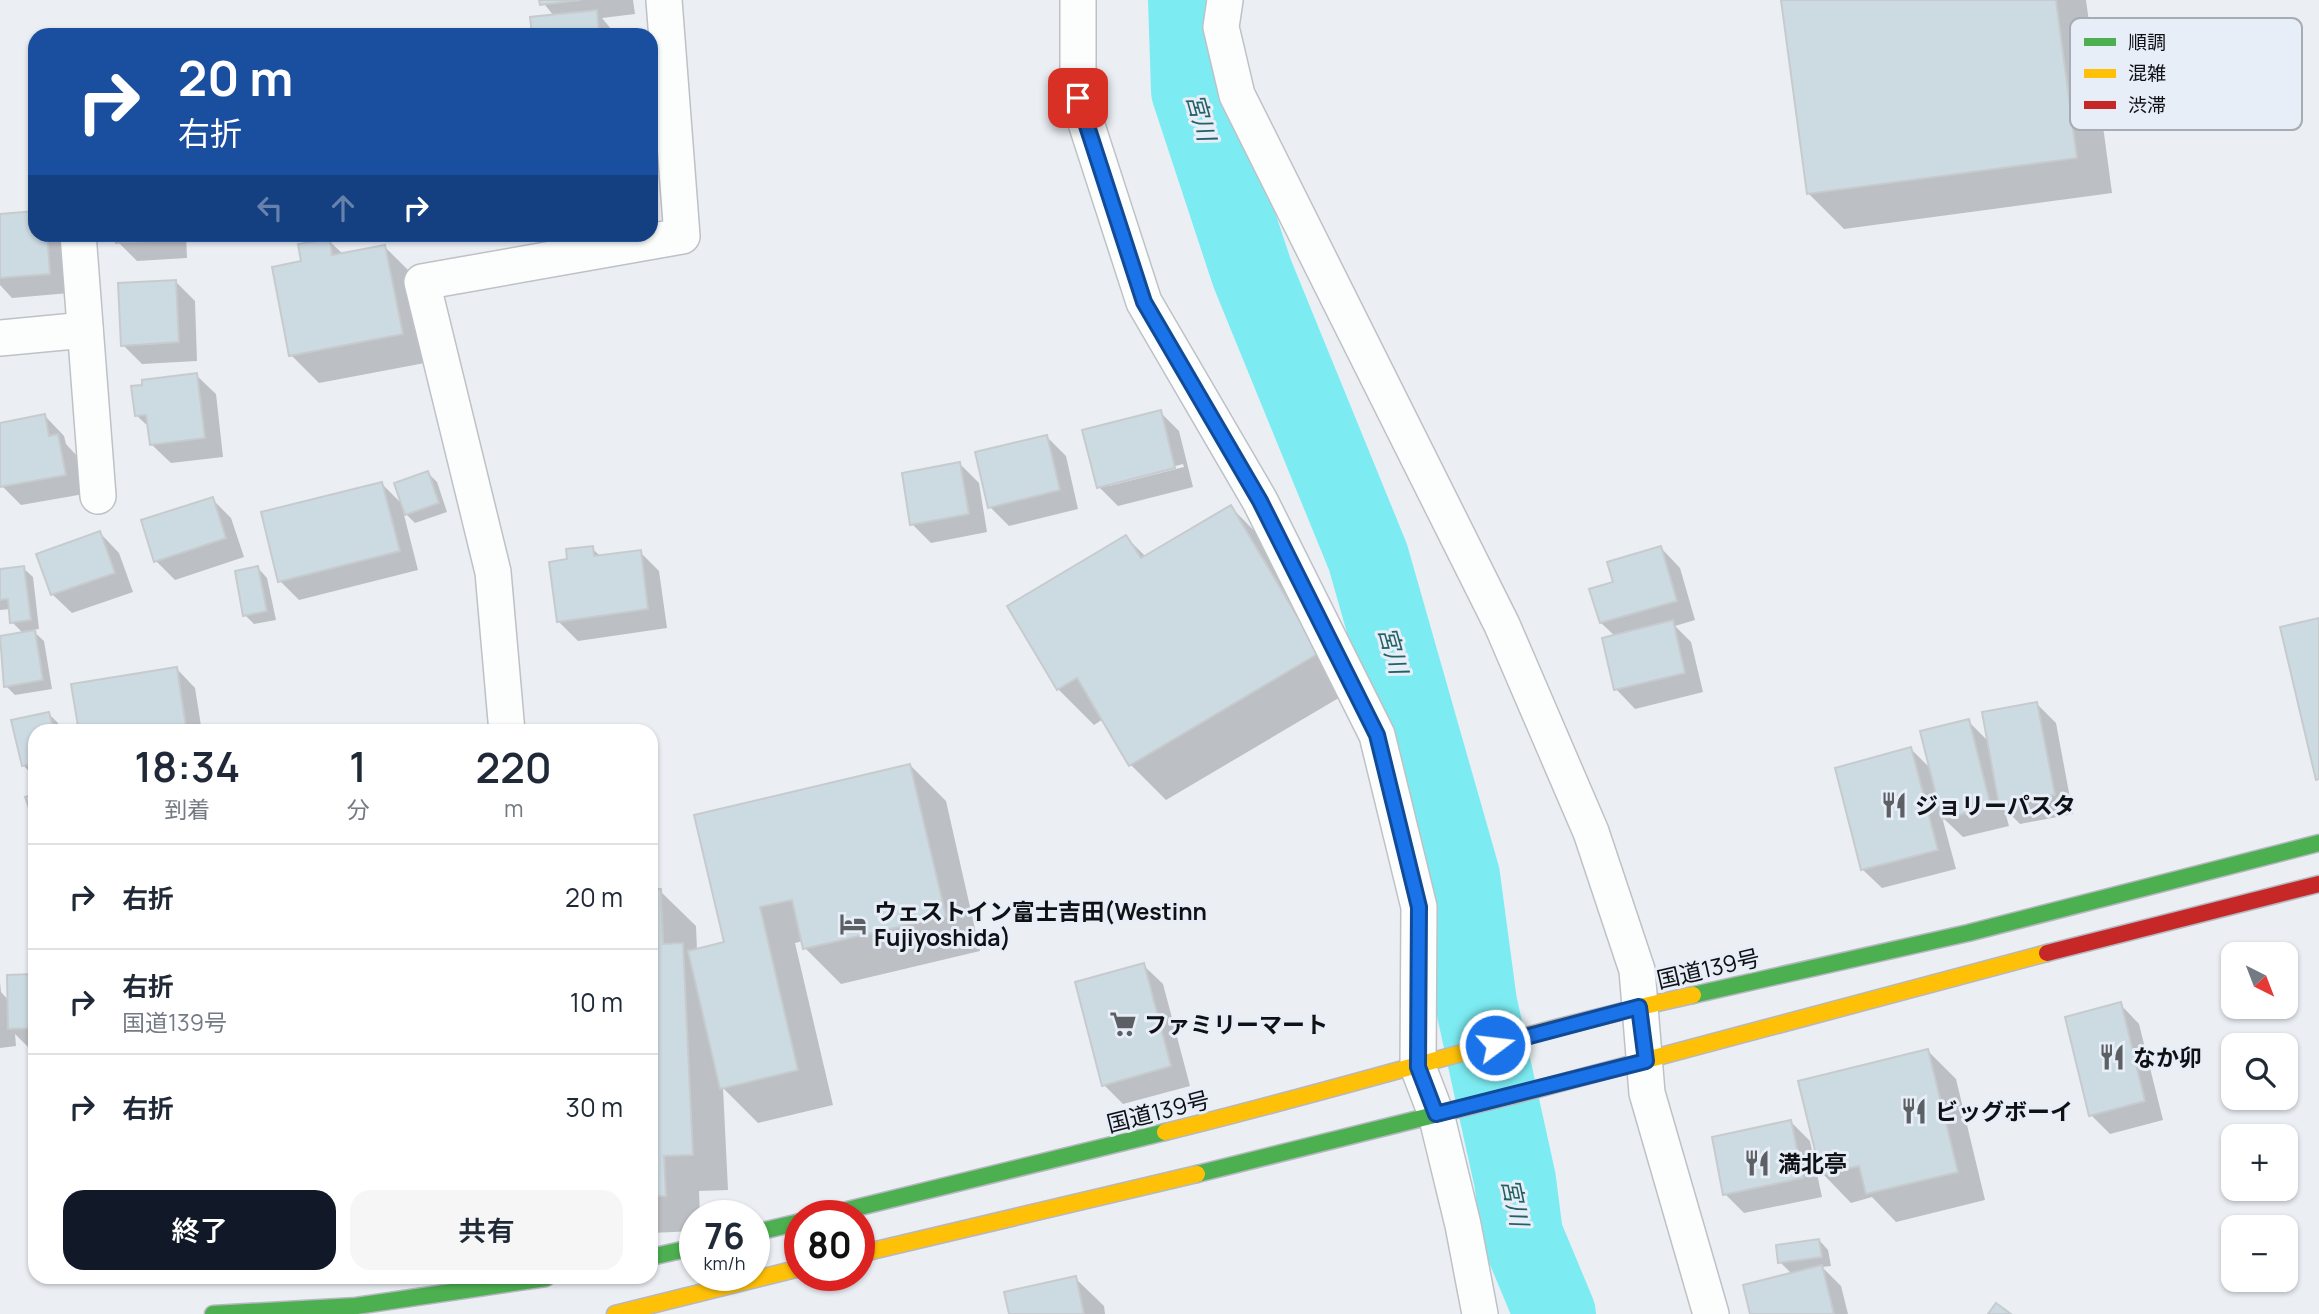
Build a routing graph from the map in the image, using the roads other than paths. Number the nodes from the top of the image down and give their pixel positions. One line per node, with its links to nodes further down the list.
1 (664, 0): 4 (street)
2 (1078, 0): 14 (street)
3 (1225, 0): 13 (street)
4 (658, 240)
5 (79, 242): 7 (street)
6 (648, 242): 10 (street)
7 (85, 330): 8 (street); 9 (street)
8 (0, 338)
9 (98, 496)
10 (506, 724)
11 (2319, 843): 13 (highway, 国道139号)
12 (2319, 884): 15 (highway)
13 (1629, 1009): 14 (highway, 国道139号); 15 (street)
14 (1432, 1063): 16 (street); 17 (highway, 国道139号)
15 (1632, 1065): 16 (highway); 26 (street)
16 (1447, 1112): 18 (highway); 25 (street)
17 (875, 1203)
18 (875, 1250)
19 (679, 1251): 20 (highway)
20 (658, 1255)
21 (784, 1272): 24 (highway)
22 (496, 1284): 23 (highway)
23 (212, 1314)
24 (615, 1314)
25 (1480, 1314)
26 (1711, 1314)

